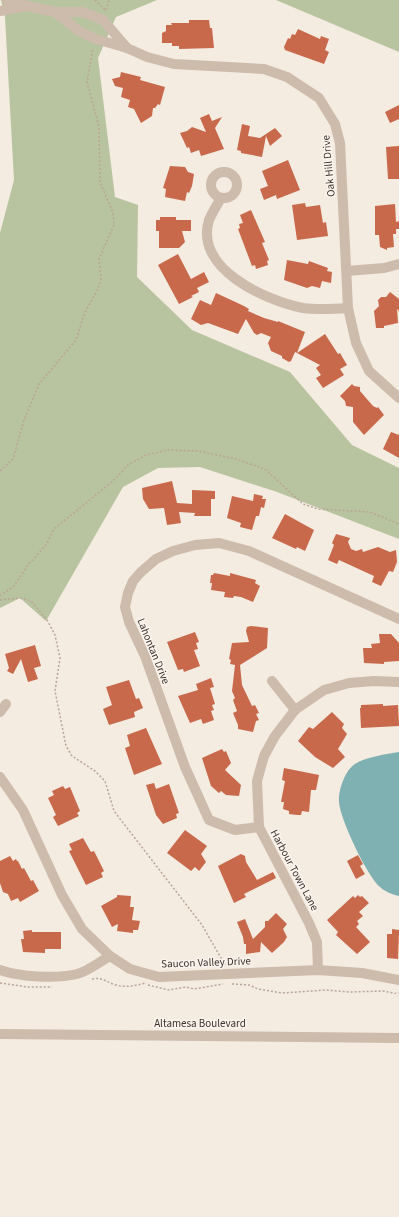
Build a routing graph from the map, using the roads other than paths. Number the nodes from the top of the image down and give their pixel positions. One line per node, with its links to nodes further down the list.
1 (7, 0): 2 (street, Oak Hill Drive)
2 (27, 6): 3 (street, Oak Hill Drive); 4 (street, Oak Hill Drive)
3 (0, 11)
4 (55, 12): 5 (street, Oak Hill Drive); 5 (street, Oak Hill Drive)
5 (127, 48): 8 (street, Oak Hill Drive)
6 (221, 198): 9 (street)
7 (399, 264): 8 (street)
8 (347, 271): 9 (street, Oak Hill Drive)
9 (348, 308): 10 (street, Oak Hill Drive)
10 (399, 398)
11 (399, 619): 16 (street, Lahontan Drive)
12 (272, 681): 14 (street)
13 (399, 682): 14 (street, Harbour Town Lane)
14 (295, 710): 16 (street, Harbour Town Lane)
15 (0, 776): 17 (street, Saucon Valley Drive)
16 (258, 827): 19 (street, Harbour Town Lane)
17 (110, 956): 18 (street); 19 (street, Saucon Valley Drive)
18 (0, 970)
19 (318, 970): 20 (street, Saucon Valley Drive)
20 (399, 980)
21 (0, 1034): 22 (street, Altamesa Boulevard)
22 (399, 1038)

